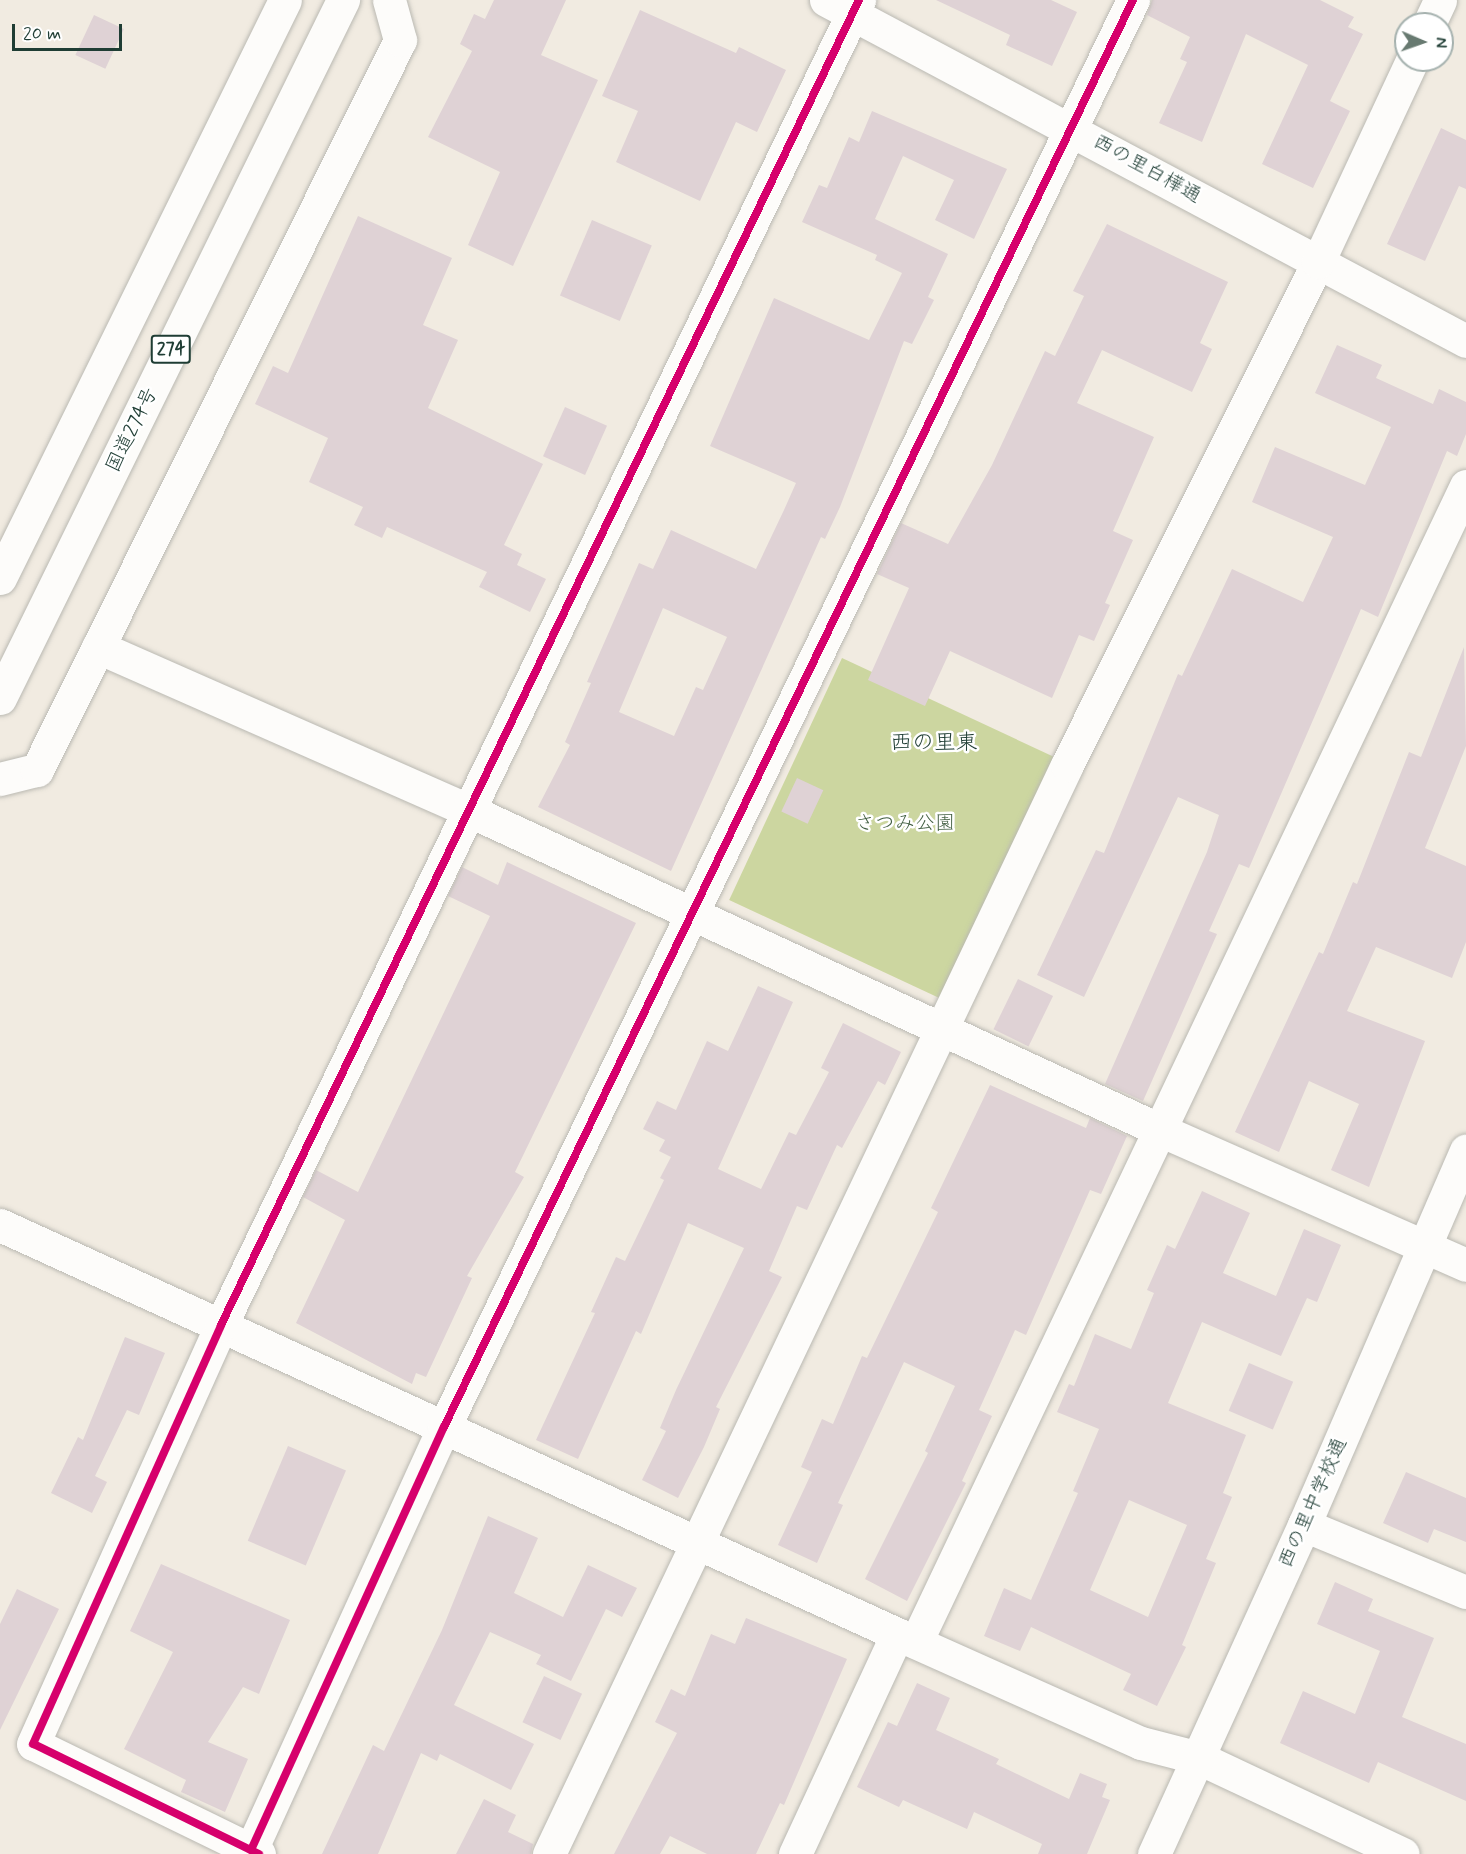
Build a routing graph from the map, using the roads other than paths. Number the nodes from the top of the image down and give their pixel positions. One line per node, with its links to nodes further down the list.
1 (285, 0): 11 (main road, 274)
2 (343, 0): 13 (main road, 国道274号 / 274)
3 (389, 0): 12 (main road)
4 (1133, 0): 7 (main road)
5 (845, 5): 7 (main road, 西の里白樺通); 15 (main road)
6 (1406, 72): 8 (main road)
7 (1072, 129): 8 (main road, 西の里白樺通); 16 (main road)
8 (1318, 262): 9 (main road, 西の里白樺通); 17 (main road)
9 (1466, 341)
10 (1466, 486): 18 (main road)
11 (0, 578)
12 (98, 646): 14 (main road); 15 (main road)
13 (0, 698)
14 (0, 778)
15 (468, 810): 16 (main road); 23 (main road)
16 (693, 914): 17 (main road); 24 (main road)
17 (942, 1029): 18 (main road); 26 (main road)
18 (1160, 1130): 21 (main road); 28 (main road)
19 (1466, 1150): 21 (main road, 西の里中学校通)
20 (0, 1224): 23 (main road)
21 (1425, 1246): 22 (main road); 25 (main road, 西の里中学校通)
22 (1466, 1265)
23 (221, 1325): 24 (main road); 30 (main road)
24 (444, 1426): 26 (main road); 30 (main road)
25 (1304, 1525): 27 (main road); 29 (main road, 西の里中学校通)
26 (696, 1540): 28 (main road); 31 (main road)
27 (1466, 1592)
28 (907, 1638): 29 (main road); 32 (main road)
29 (1199, 1758): 33 (main road, 西の里中学校通); 34 (main road)
30 (255, 1852)
31 (549, 1854)
32 (795, 1854)
33 (1154, 1854)
34 (1403, 1854)

